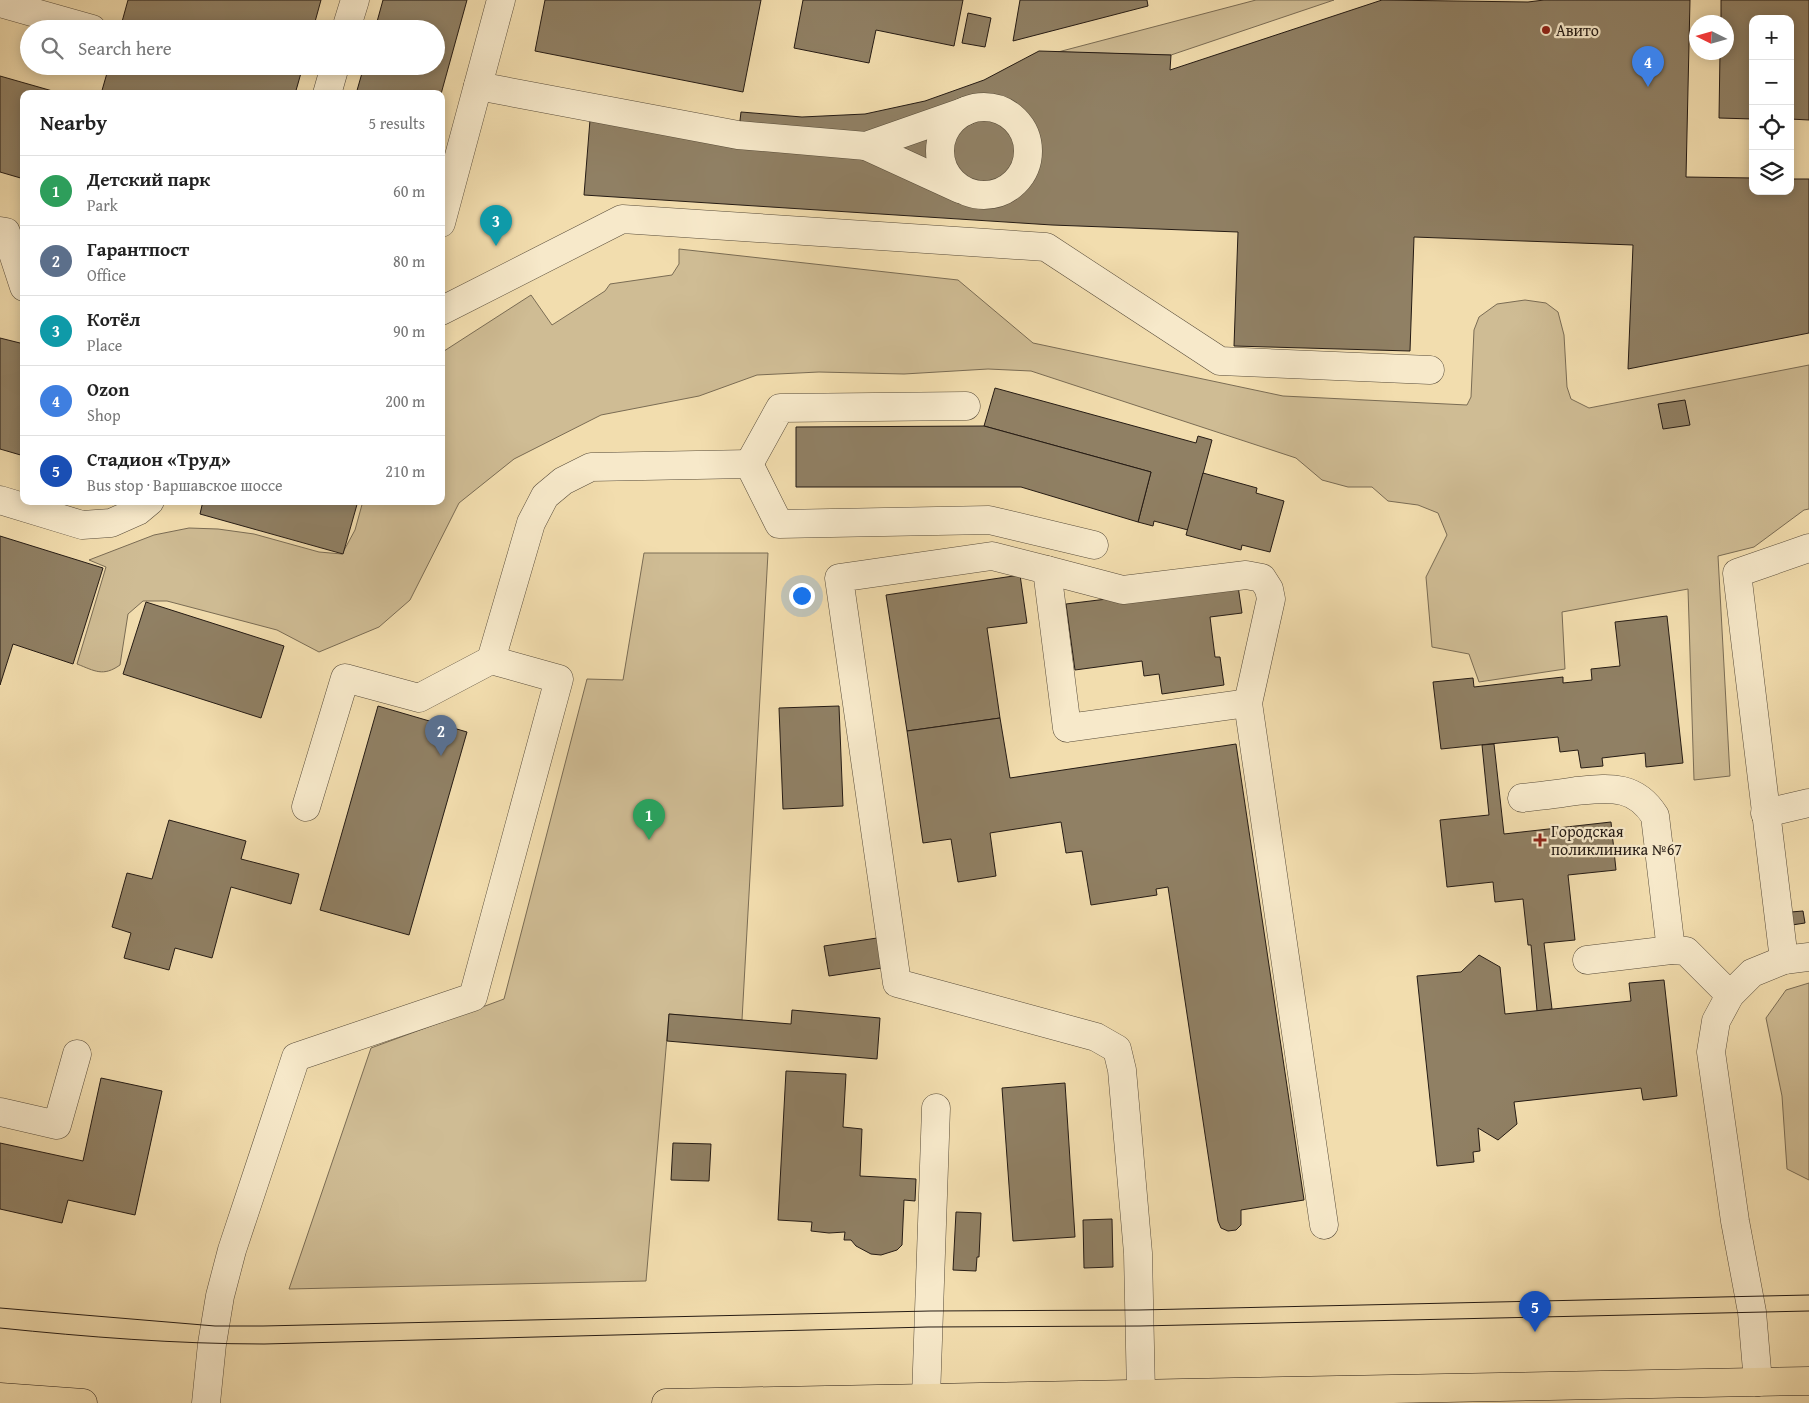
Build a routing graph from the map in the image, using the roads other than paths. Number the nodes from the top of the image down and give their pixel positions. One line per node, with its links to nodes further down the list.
1 (355, 0): 5 (lane)
2 (501, 0): 7 (lane)
3 (0, 3): 4 (lane)
4 (60, 20)
5 (349, 20)
6 (333, 75): 8 (lane)
7 (478, 86): 10 (lane); 12 (lane)
8 (329, 90)
9 (966, 111): 10 (lane); 11 (lane); 11 (lane)
10 (866, 146): 11 (lane)
11 (964, 191)
12 (445, 208)
13 (0, 230): 14 (lane)
14 (20, 275)
15 (445, 309): 16 (lane)
16 (1430, 370)
17 (966, 406): 18 (lane)
18 (749, 464): 21 (lane); 24 (lane)
19 (0, 500): 20 (lane)
20 (145, 505)
21 (1094, 545)
22 (1809, 548): 29 (lane)
23 (1047, 570): 25 (lane); 25 (lane); 40 (lane)
24 (490, 660): 28 (lane); 44 (lane)
25 (1248, 703): 37 (lane)
26 (1522, 798): 30 (lane)
27 (1809, 803): 29 (lane)
28 (306, 807)
29 (1765, 812): 31 (lane)
30 (1671, 950): 32 (lane); 33 (lane)
31 (1797, 958): 33 (lane)
32 (1587, 960)
33 (1730, 996): 39 (lane)
34 (78, 1054): 36 (lane)
35 (936, 1108): 42 (lane)
36 (0, 1112)
37 (1324, 1225)
38 (1809, 1381): 39 (main road)
39 (1758, 1382): 40 (main road)
40 (1141, 1394): 42 (main road)
41 (0, 1396): 43 (main road)
42 (926, 1398): 45 (main road)
43 (83, 1403)
44 (206, 1403)
45 (666, 1403)

